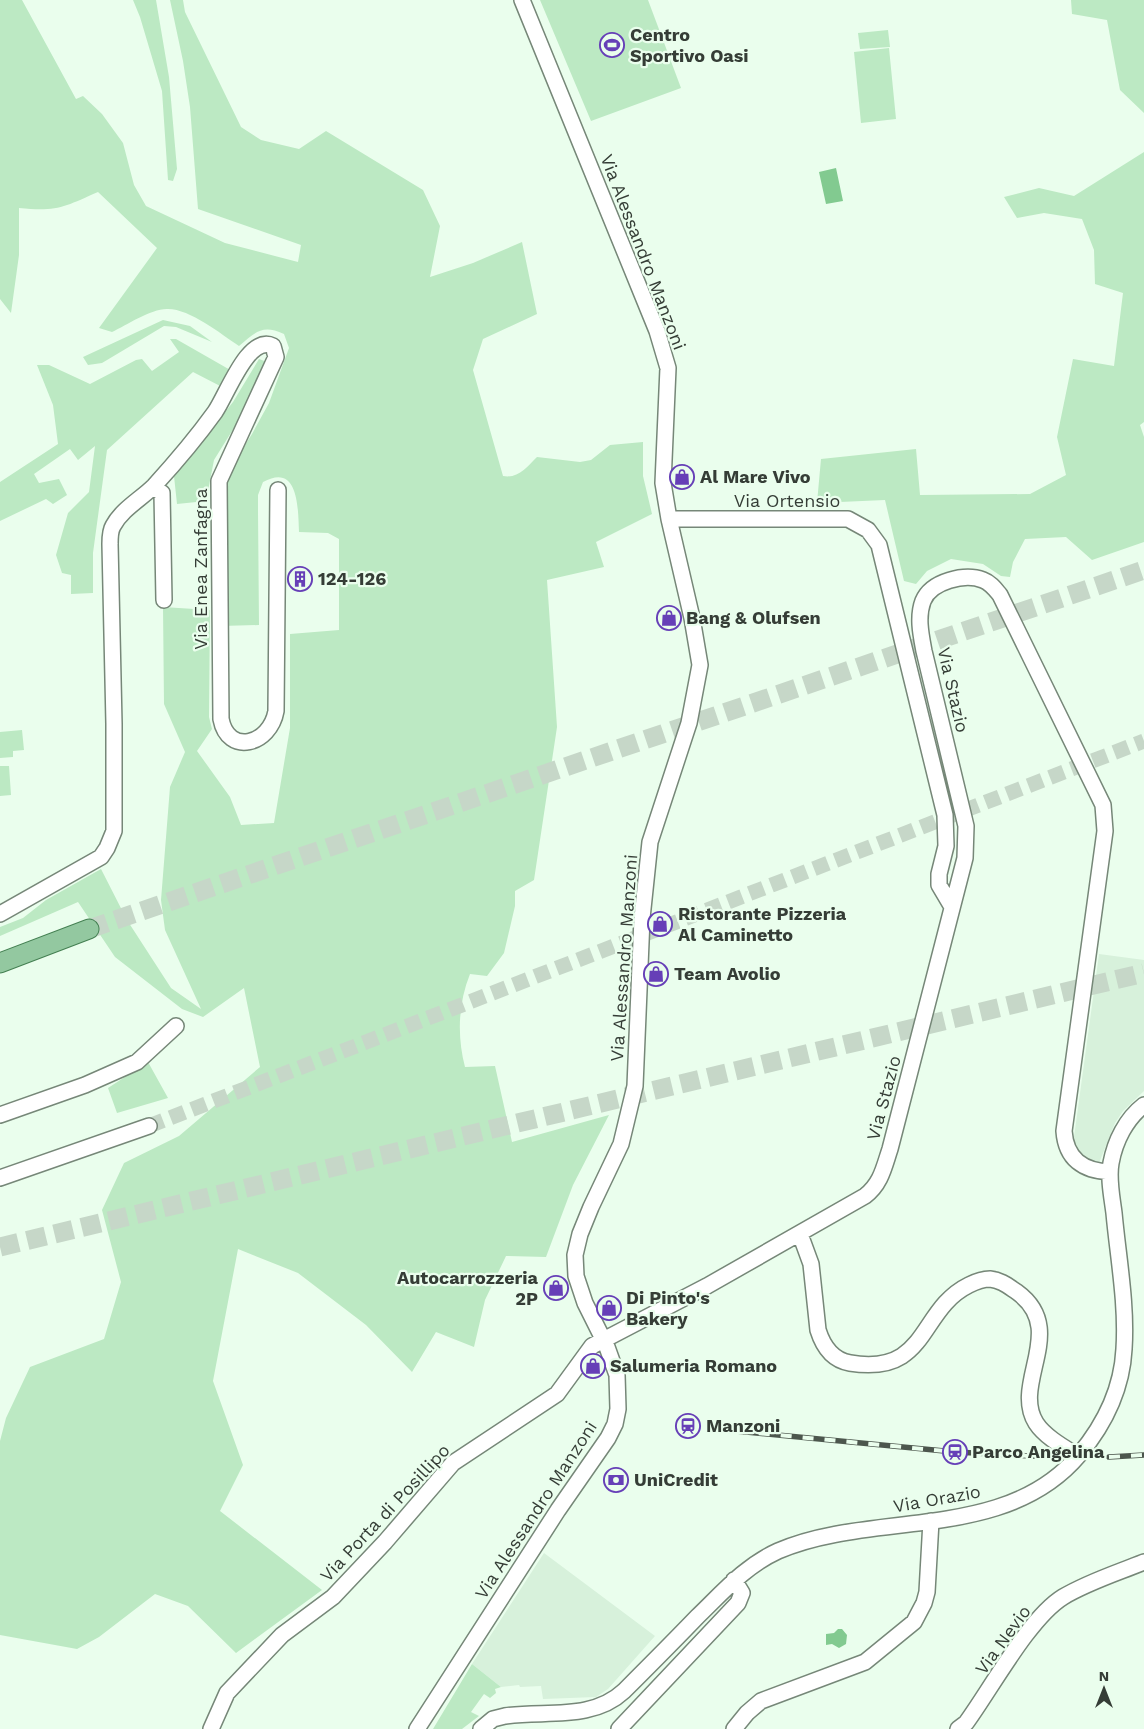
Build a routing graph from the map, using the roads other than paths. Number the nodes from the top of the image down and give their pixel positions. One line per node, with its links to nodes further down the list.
1 (522, 0): 4 (street, Via Alessandro Manzoni)
2 (153, 487): 3 (street, Via Enea Zanfagna); 5 (street); 7 (street, Via Enea Zanfagna)
3 (278, 490)
4 (669, 519): 6 (street, Via Ortensio); 17 (street, Via Alessandro Manzoni)
5 (164, 600)
6 (952, 907): 14 (street, Via Stazio); 16 (street, Via Stazio)
7 (0, 914)
8 (89, 929): 9 (main road)
9 (0, 963)
10 (176, 1026): 12 (street)
11 (1144, 1105): 14 (street, Via Orazio)
12 (0, 1115)
13 (149, 1126): 15 (street)
14 (1110, 1172): 18 (street, Via Orazio)
15 (0, 1178)
16 (800, 1234): 17 (street, Via Stazio); 18 (street)
17 (604, 1341): 22 (street, Via Porta di Posillipo); 23 (street, Via Alessandro Manzoni)
18 (1078, 1456): 19 (street, Via Orazio)
19 (931, 1521): 21 (street, Via Orazio); 26 (street)
20 (1144, 1562): 27 (street, Via Nevio)
21 (734, 1580): 24 (street, Via Orazio); 25 (street)
22 (211, 1729)
23 (417, 1729)
24 (481, 1729)
25 (619, 1729)
26 (734, 1729)
27 (958, 1729)

